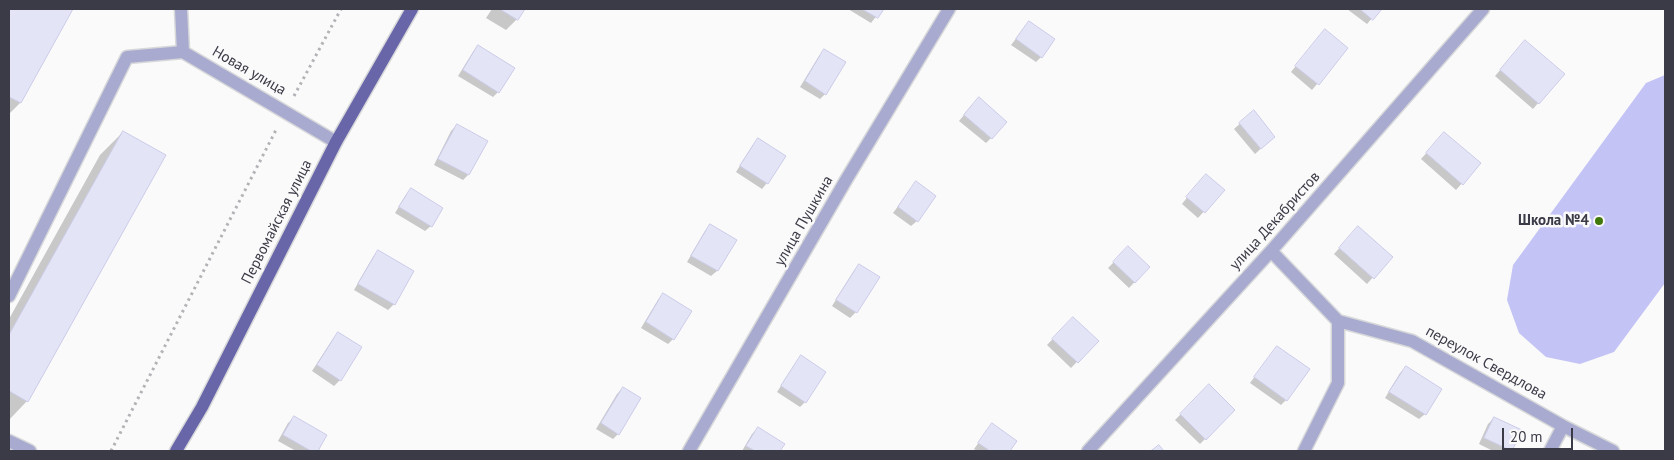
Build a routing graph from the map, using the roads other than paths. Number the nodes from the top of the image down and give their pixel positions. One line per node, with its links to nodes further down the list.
1 (181, 9): 5 (street)
2 (412, 9): 6 (main road, Первомайская улица)
3 (949, 9): 14 (street, улица Пушкина)
4 (1483, 9): 7 (street, улица Декабристов)
5 (183, 52): 6 (street, Новая улица); 8 (street)
6 (336, 142): 13 (main road, Первомайская улица)
7 (1271, 252): 9 (street); 15 (street, улица Декабристов)
8 (9, 296)
9 (1338, 321): 10 (street, переулок Свердлова); 16 (street)
10 (1563, 426): 17 (street); 18 (street, переулок Свердлова)
11 (9, 440): 12 (street)
12 (30, 451)
13 (176, 451)
14 (689, 451)
15 (1088, 451)
16 (1304, 451)
17 (1550, 451)
18 (1613, 451)

